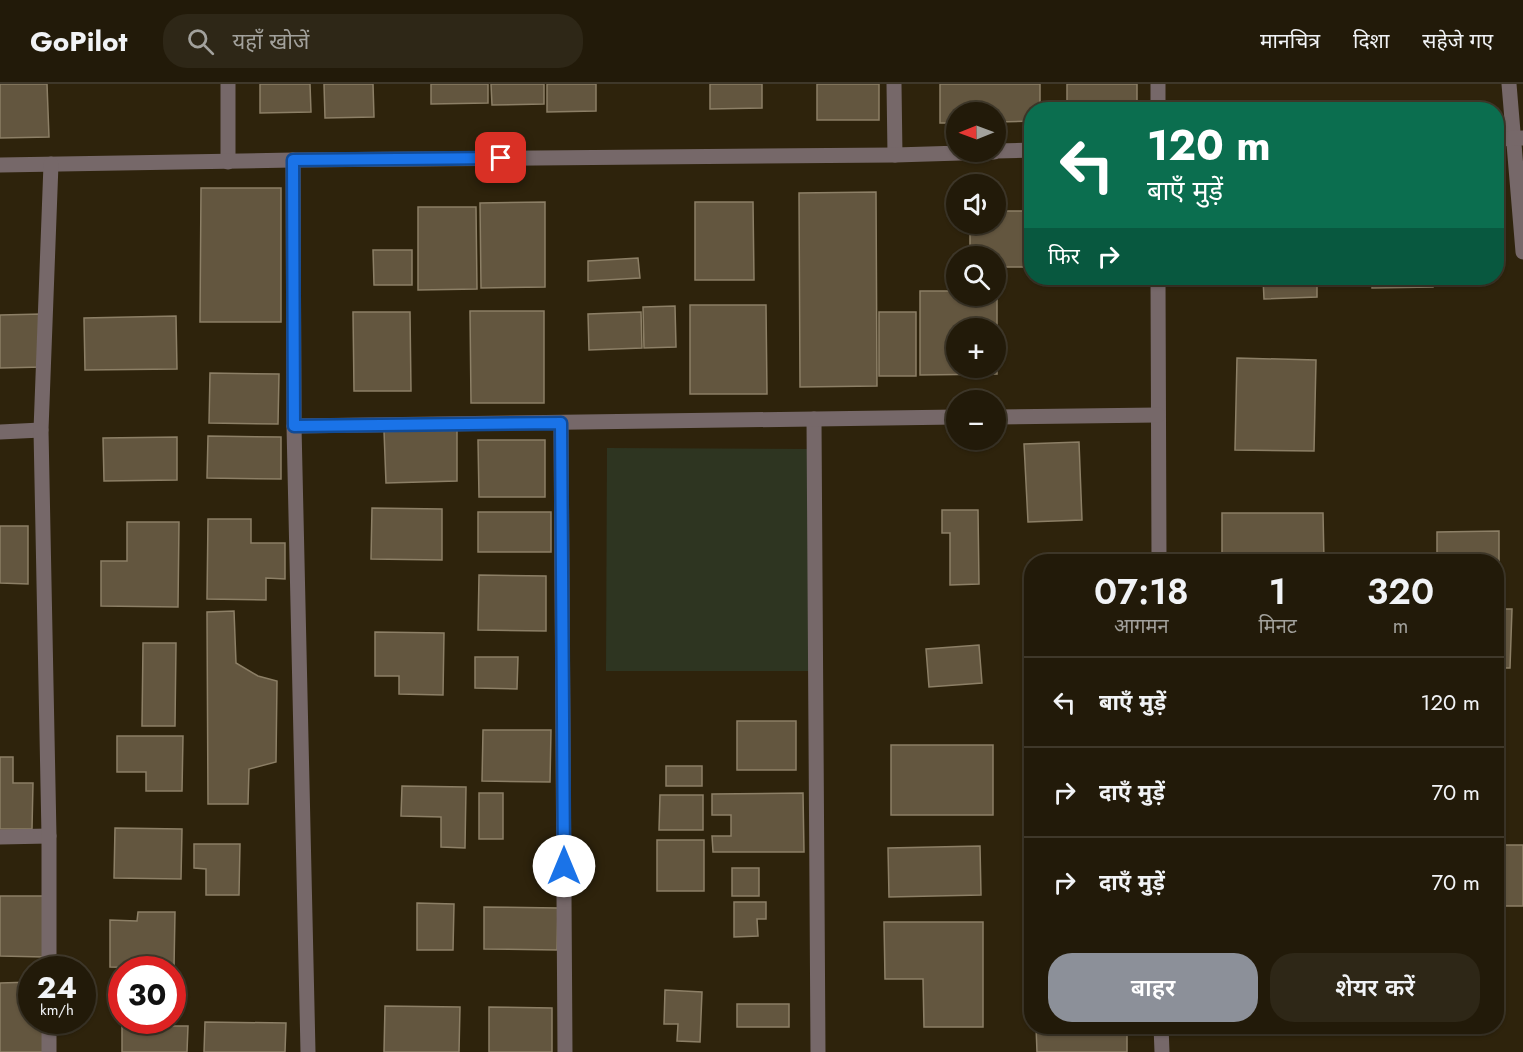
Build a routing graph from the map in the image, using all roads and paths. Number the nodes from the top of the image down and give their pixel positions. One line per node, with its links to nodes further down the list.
1 (228, 84): 12 (street)
2 (894, 84): 10 (street)
3 (1158, 84): 5 (street)
4 (1509, 84): 6 (street)
5 (1158, 102)
6 (1511, 138): 15 (street)
7 (1024, 150): 8 (street)
8 (1006, 151)
9 (946, 153): 10 (street)
10 (895, 155): 11 (street)
11 (293, 160): 12 (street); 22 (street)
12 (228, 162): 13 (street)
13 (51, 164): 14 (street); 23 (street)
14 (0, 165)
15 (1523, 252)
16 (1158, 285): 17 (street)
17 (1158, 415): 19 (street); 25 (street)
18 (946, 417): 20 (street)
19 (1006, 417)
20 (814, 419): 21 (street); 34 (street)
21 (561, 423): 22 (street); 33 (street)
22 (294, 426): 32 (street)
23 (41, 430): 24 (street); 26 (street)
24 (0, 432)
25 (1159, 554)
26 (49, 836): 27 (street); 28 (street)
27 (0, 837)
28 (49, 956)
29 (49, 1034): 31 (street)
30 (1161, 1034): 35 (street)
31 (49, 1052)
32 (308, 1052)
33 (565, 1052)
34 (818, 1052)
35 (1162, 1052)

